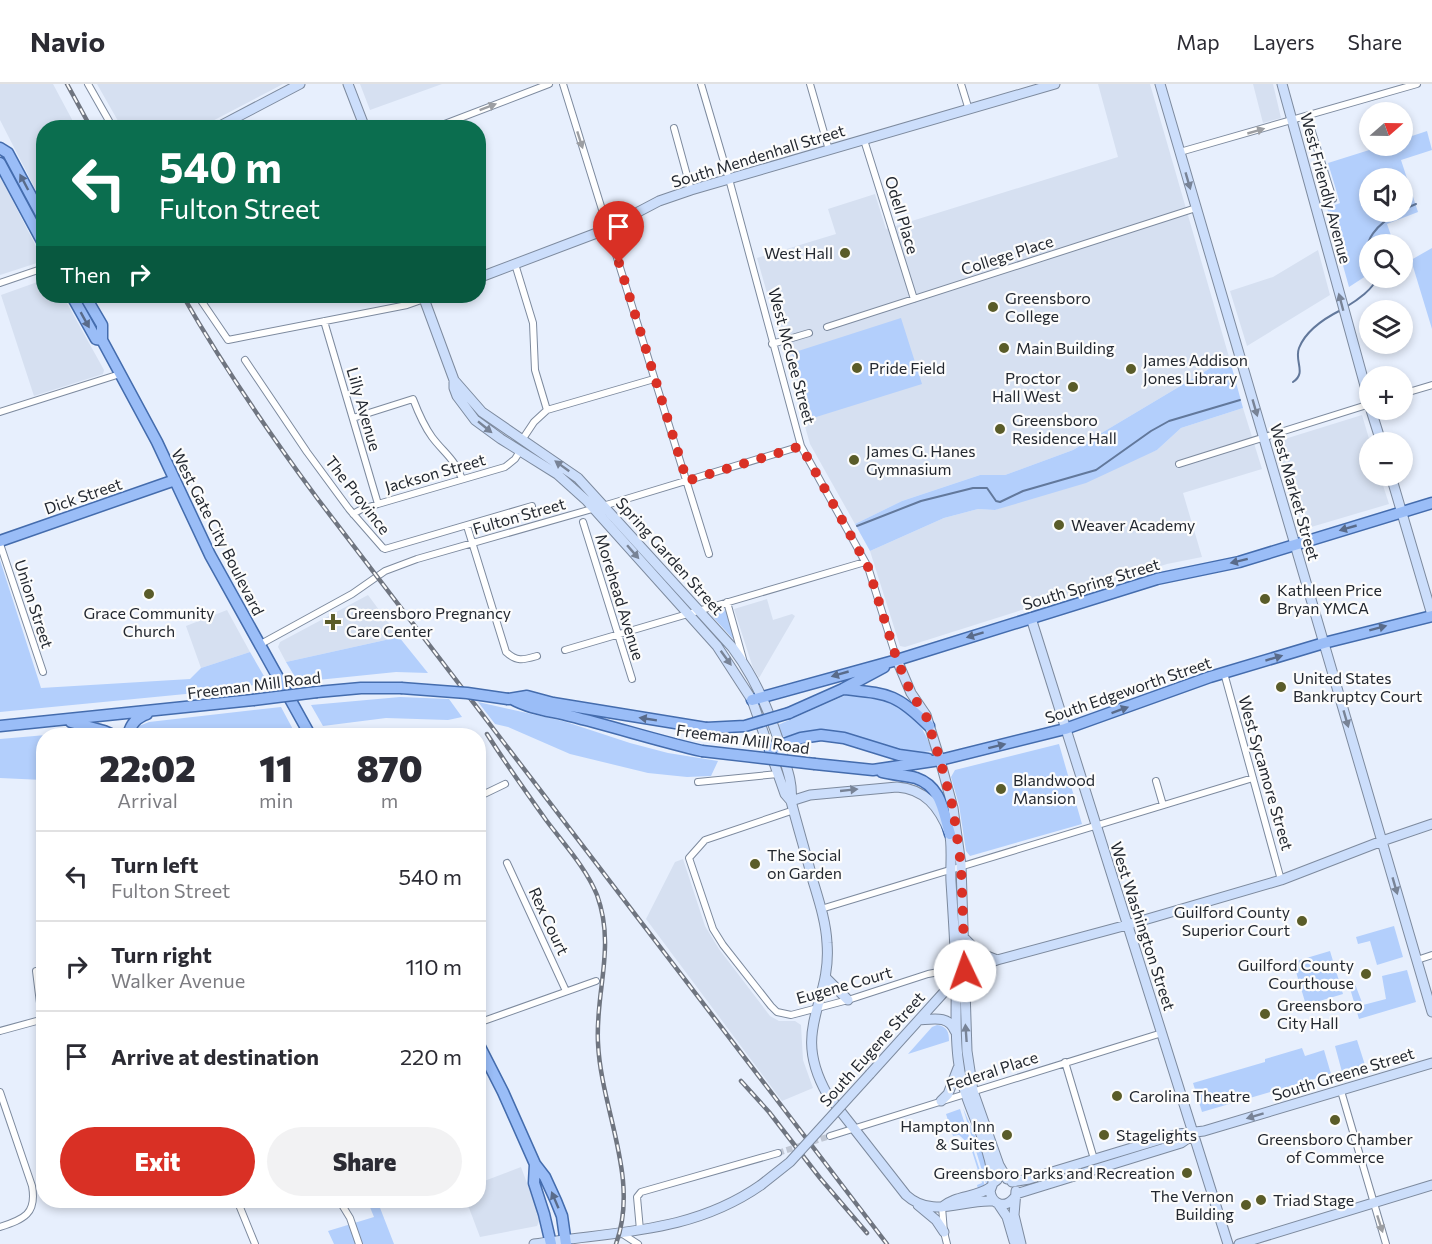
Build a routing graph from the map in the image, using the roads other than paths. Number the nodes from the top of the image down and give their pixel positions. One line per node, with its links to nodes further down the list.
1 (88, 84): 15 (street)
2 (300, 84): 16 (main road)
3 (348, 84): 17 (main road)
4 (549, 84): 18 (street, one-way to 4)
5 (563, 84): 32 (street, one-way to 32)
6 (701, 84): 26 (street, West McGee Street)
7 (810, 84): 23 (street)
8 (961, 84): 13 (street)
9 (1055, 84): 13 (main road, South Mendenhall Street)
10 (1160, 84): 24 (main road, West Market Street)
11 (1282, 84): 19 (main road, West Friendly Avenue)
12 (1417, 84): 14 (street)
13 (969, 110): 21 (main road, South Mendenhall Street)
14 (1307, 116): 19 (street); 28 (street)
15 (108, 120)
16 (231, 120)
17 (362, 120)
18 (455, 120)
19 (1292, 120): 24 (street, one-way to 19); 49 (main road, West Friendly Avenue, one-way to 19)
20 (674, 128): 27 (street)
21 (864, 140): 23 (main road, South Mendenhall Street); 37 (street, Odell Place)
22 (0, 148): 30 (main road, one-way to 22)
23 (830, 150): 26 (main road, South Mendenhall Street)
24 (1180, 152): 29 (main road, West Market Street, one-way to 29)
25 (0, 163): 31 (main road)
26 (729, 179): 27 (main road, South Mendenhall Street); 47 (street, West McGee Street)
27 (691, 190): 32 (main road, South Mendenhall Street)
28 (1333, 199)
29 (1196, 208): 37 (street, College Place); 59 (main road, West Market Street, one-way to 59)
30 (36, 214)
31 (36, 217)
32 (608, 227): 33 (main road, South Mendenhall Street); 52 (street)
33 (515, 264): 35 (main road, South Mendenhall Street); 56 (street)
34 (36, 271): 36 (street)
35 (486, 275)
36 (0, 283)
37 (914, 299): 44 (street, College Place)
38 (76, 303): 46 (main road, West Gate City Boulevard, one-way to 46)
39 (89, 303): 46 (main road, West Gate City Boulevard)
40 (203, 303): 43 (street)
41 (412, 303): 43 (street)
42 (429, 303): 51 (main road, Spring Garden Street)
43 (324, 321): 58 (street, Lilly Avenue)
44 (827, 327)
45 (809, 333): 47 (street)
46 (102, 340): 50 (main road, West Gate City Boulevard)
47 (772, 344): 61 (street, West McGee Street)
48 (245, 360): 74 (street, The Province)
49 (1359, 366)
50 (120, 374): 57 (street); 65 (main road, West Gate City Boulevard)
51 (454, 380): 60 (main road, Spring Garden Street); 62 (main road, Spring Garden Street, one-way to 62)
52 (654, 380): 56 (street); 66 (street)
53 (1432, 385): 54 (street)
54 (1413, 391)
55 (1359, 407): 59 (street)
56 (547, 410): 60 (street)
57 (0, 412)
58 (353, 418): 64 (street); 69 (street, Lilly Avenue)
59 (1263, 437): 63 (street); 78 (main road, West Market Street)
60 (522, 440): 71 (main road, Spring Garden Street, one-way to 60)
61 (801, 446): 66 (street, Fulton Street); 81 (street, West McGee Street)
62 (520, 451): 64 (street, Jackson Street); 72 (main road, Spring Garden Street)
63 (1179, 464)
64 (462, 479): 69 (street, Jackson Street)
65 (176, 480): 77 (main road, Dick Street); 89 (main road, West Gate City Boulevard)
66 (687, 481): 71 (street, Fulton Street); 80 (street)
67 (1394, 486): 73 (main road)
68 (1432, 503): 73 (main road, South Spring Street)
69 (378, 504): 74 (street, Jackson Street)
70 (532, 506): 76 (street, The Province)
71 (605, 506): 72 (street, Fulton Street); 83 (main road, Spring Garden Street)
72 (594, 509): 79 (street, Fulton Street); 84 (main road, Spring Garden Street, one-way to 84)
73 (1402, 513): 78 (main road, South Spring Street, one-way to 78); 85 (main road)
74 (353, 514): 76 (street, The Province)
75 (583, 522): 87 (street, Morehead Avenue)
76 (467, 526): 79 (street)
77 (0, 542): 94 (street, Union Street)
78 (1294, 543): 86 (main road, South Spring Street, one-way to 86); 88 (main road, West Market Street)
79 (472, 544): 89 (street, Fulton Street); 91 (street)
80 (709, 554)
81 (866, 562): 82 (street); 92 (street, West McGee Street)
82 (727, 602): 83 (street); 93 (street)
83 (699, 610): 84 (street); 93 (main road, Spring Garden Street)
84 (687, 614): 87 (street); 98 (main road, Spring Garden Street, one-way to 98)
85 (1432, 616): 88 (main road, South Edgeworth Street, one-way to 85)
86 (1031, 618): 92 (main road, South Spring Street, one-way to 92); 107 (main road, West Washington Street)
87 (618, 634): 90 (street); 96 (street, Morehead Avenue)
88 (1324, 643): 95 (main road, South Edgeworth Street, one-way to 88); 122 (main road, West Market Street, one-way to 122)
89 (260, 645): 106 (main road, West Gate City Boulevard)
90 (565, 650)
91 (537, 656)
92 (897, 660): 97 (main road, Freeman Mill Road); 98 (main road, one-way to 98); 103 (main road, West McGee Street)
93 (743, 663): 98 (main road, Spring Garden Street)
94 (43, 672)
95 (1224, 673): 107 (main road, South Edgeworth Street, one-way to 95); 112 (street, West Sycamore Street)
96 (632, 679)
97 (843, 689): 99 (main road, Freeman Mill Road, one-way to 99, bridge); 103 (main road)
98 (757, 698): 108 (main road, Spring Garden Street)
99 (510, 699): 100 (main road, Freeman Mill Road, bridge); 110 (main road, Freeman Mill Road, bridge)
100 (155, 711): 101 (main road, Freeman Mill Road); 105 (main road)
101 (62, 720): 102 (main road, Freeman Mill Road); 104 (main road)
102 (0, 726)
103 (929, 726): 109 (main road, West McGee Street)
104 (93, 728)
105 (130, 728)
106 (306, 728)
107 (1065, 729): 109 (main road, South Edgeworth Street, one-way to 107); 120 (main road, West Washington Street)
108 (775, 747): 109 (main road); 111 (main road, Spring Garden Street); 118 (main road, Spring Garden Street)
109 (940, 760): 110 (main road, Freeman Mill Road); 124 (main road, West McGee Street)
110 (873, 770): 121 (main road)
111 (778, 774): 114 (street); 118 (main road, Spring Garden Street)
112 (1253, 778): 117 (street); 126 (street, West Sycamore Street)
113 (1156, 781): 117 (street)
114 (698, 782)
115 (505, 784): 116 (street)
116 (486, 793)
117 (1163, 805): 120 (street)
118 (793, 806): 121 (main road, one-way to 121); 127 (main road, Spring Garden Street); 138 (street, Eugene Court)
119 (1432, 824): 122 (main road)
120 (1095, 825): 124 (street); 128 (main road, West Washington Street)
121 (950, 834): 125 (main road, West McGee Street)
122 (1382, 841): 126 (main road); 132 (main road, West Market Street, one-way to 132)
123 (507, 863): 136 (street, Rex Court)
124 (961, 865): 125 (street); 129 (main road, West McGee Street)
125 (950, 869): 127 (street); 133 (main road, West McGee Street)
126 (1281, 880): 128 (main road)
127 (821, 909): 134 (main road, Spring Garden Street)
128 (1127, 926): 131 (main road); 144 (main road, West Washington Street)
129 (964, 939): 131 (main road); 133 (main road, West McGee Street)
130 (1432, 956): 132 (street)
131 (997, 960): 133 (main road)
132 (1417, 960): 139 (main road, West Market Street)
133 (961, 973): 137 (street, Eugene Court); 141 (main road, South Eugene Street); 145 (main road, West McGee Street); 152 (main road, West McGee Street, one-way to 133)
134 (825, 977): 137 (main road); 138 (main road, Spring Garden Street)
135 (596, 981): 136 (street)
136 (566, 991): 140 (street)
137 (848, 1000): 138 (street, Eugene Court)
138 (816, 1008): 154 (main road, Spring Garden Street)
139 (1432, 1012)
140 (486, 1020)
141 (919, 1020): 145 (main road); 171 (main road, South Eugene Street, bridge)
142 (36, 1021): 143 (street)
143 (0, 1031)
144 (1162, 1033): 147 (street, Federal Place); 155 (main road, West Washington Street)
145 (956, 1034): 149 (main road, West McGee Street)
146 (486, 1059): 159 (main road)
147 (1065, 1062): 152 (street, Federal Place); 158 (street)
148 (1432, 1063): 150 (main road, South Greene Street)
149 (959, 1066): 152 (main road, West McGee Street); 153 (main road)
150 (1341, 1091): 155 (main road, South Greene Street, one-way to 155); 166 (street)
151 (0, 1092): 170 (street)
152 (969, 1092): 153 (street, Federal Place); 160 (main road, West McGee Street); 161 (main road, West McGee Street)
153 (940, 1101): 154 (street, Federal Place)
154 (854, 1129): 156 (street, Federal Place); 164 (main road, Spring Garden Street)
155 (1194, 1134): 158 (main road, South Greene Street); 163 (main road, South Greene Street); 183 (main road, West Washington Street)
156 (830, 1136)
157 (778, 1153): 171 (street)
158 (1094, 1159): 160 (main road, South Greene Street)
159 (534, 1164): 174 (main road, one-way to 159); 175 (main road)
160 (1009, 1181): 161 (main road); 163 (main road)
161 (992, 1185): 165 (main road); 167 (main road)
162 (1432, 1185): 166 (main road)
163 (1015, 1196): 165 (main road); 182 (main road)
164 (914, 1202): 167 (main road); 173 (main road, Spring Garden Street)
165 (996, 1203): 167 (main road); 181 (main road)
166 (1373, 1204): 184 (main road); 185 (street, one-way to 185)
167 (942, 1207): 173 (street)
168 (240, 1208): 176 (street)
169 (344, 1208): 177 (street)
170 (0, 1227)
171 (640, 1230): 172 (main road, South Eugene Street)
172 (620, 1232): 174 (main road, South Eugene Street); 179 (street)
173 (944, 1232): 180 (street)
174 (566, 1242): 175 (main road, South Eugene Street)
175 (551, 1243): 178 (main road, South Eugene Street)
176 (255, 1244)
177 (359, 1244)
178 (534, 1244)
179 (638, 1244)
180 (947, 1244)
181 (1015, 1244)
182 (1021, 1244)
183 (1228, 1244)
184 (1239, 1244)
185 (1386, 1244)

